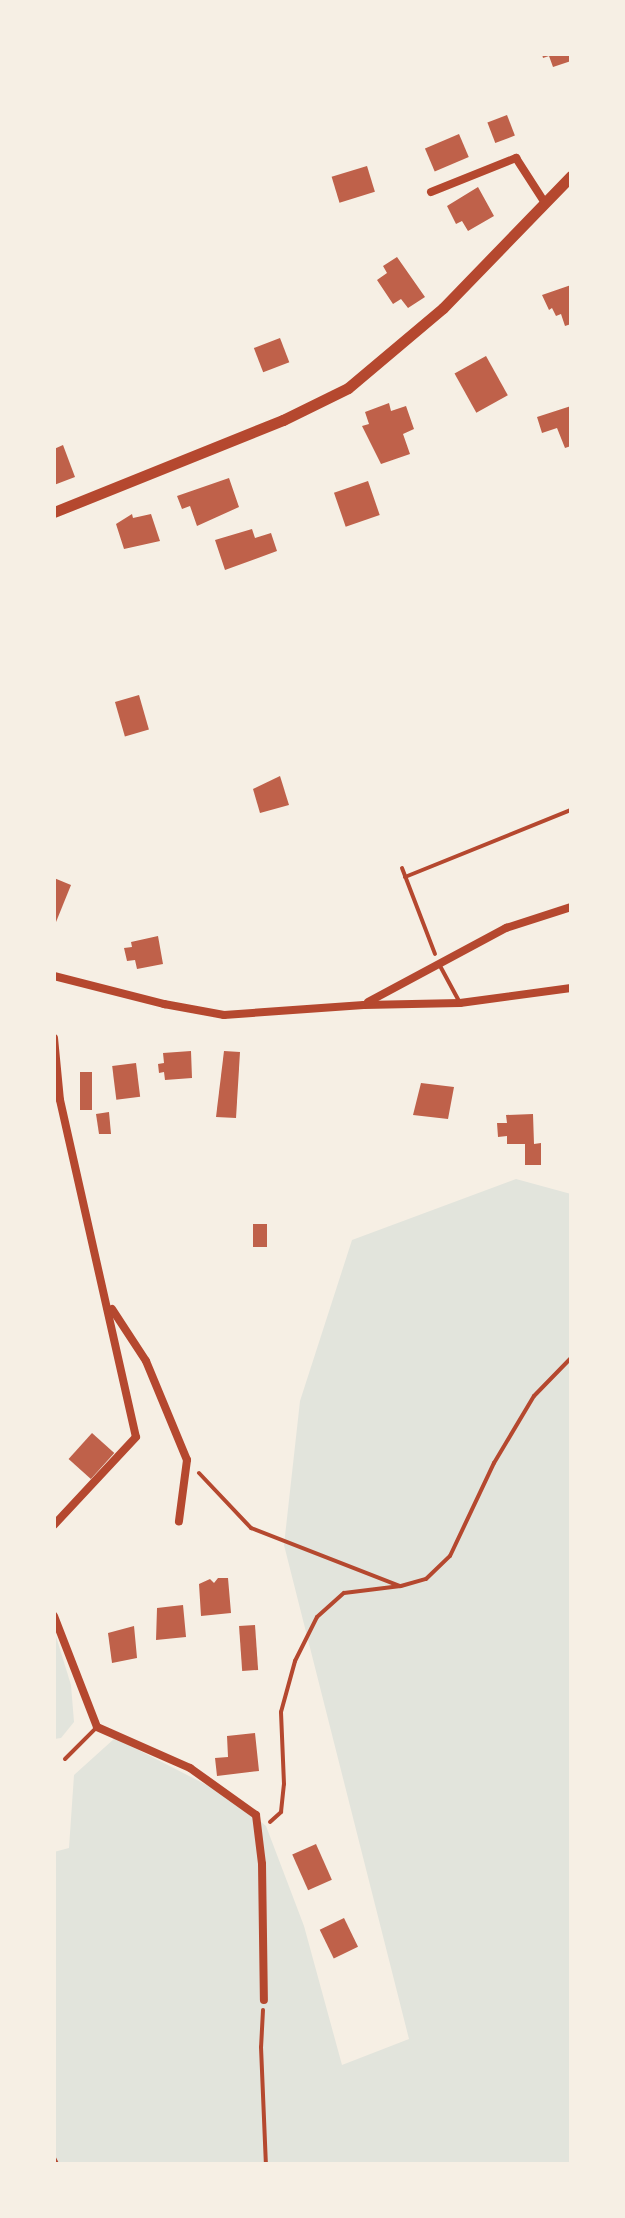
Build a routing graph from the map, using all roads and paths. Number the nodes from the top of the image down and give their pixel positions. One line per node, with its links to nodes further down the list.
1 (571, 176): 3 (street)
2 (431, 192): 3 (street)
3 (545, 203): 4 (street)
4 (54, 512)
5 (571, 810): 7 (path)
6 (402, 868): 7 (path)
7 (405, 877): 9 (path)
8 (571, 907): 9 (street)
9 (439, 964): 12 (lane); 13 (street)
10 (54, 976): 13 (street)
11 (571, 988): 12 (street)
12 (460, 1003): 13 (street)
13 (364, 1005)
14 (54, 1038): 15 (street)
15 (108, 1301): 17 (street); 19 (street)
16 (571, 1358): 20 (path)
17 (187, 1460): 18 (street); 20 (path)
18 (179, 1521)
19 (54, 1525)
20 (401, 1586): 24 (path)
21 (54, 1616): 22 (street)
22 (97, 1727): 23 (lane); 24 (street)
23 (65, 1759)
24 (256, 1815): 25 (street)
25 (264, 2000): 28 (path)
26 (54, 2158): 27 (path)
27 (57, 2164)
28 (266, 2164)

